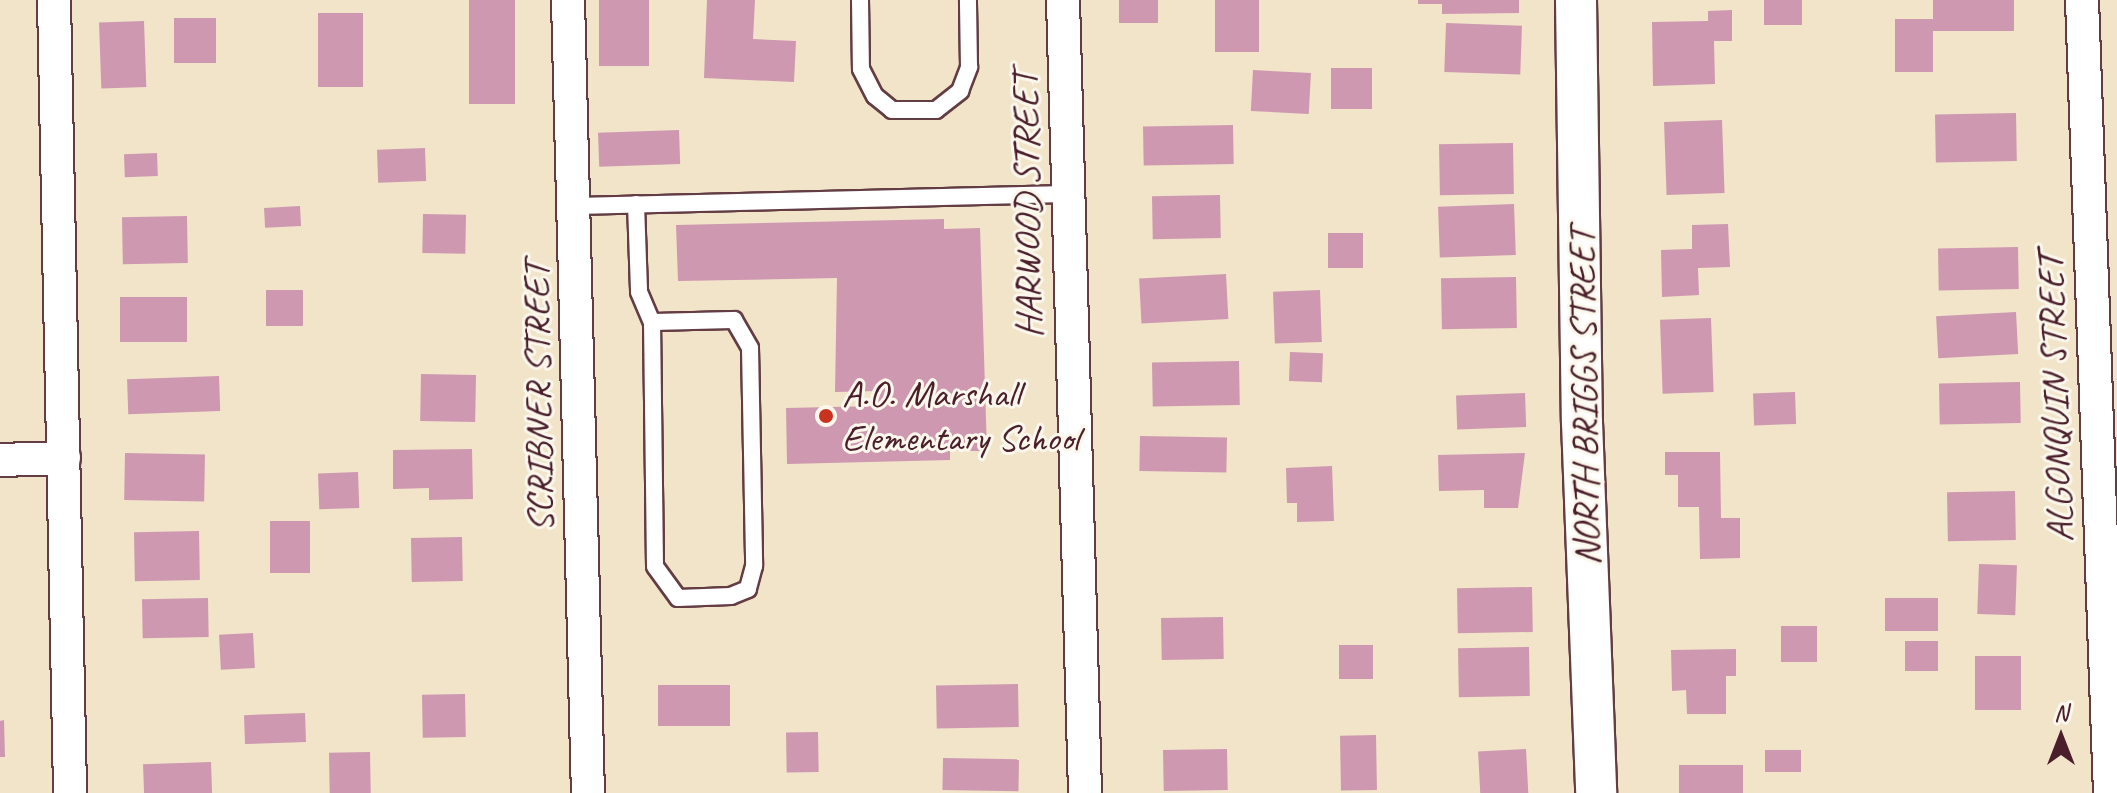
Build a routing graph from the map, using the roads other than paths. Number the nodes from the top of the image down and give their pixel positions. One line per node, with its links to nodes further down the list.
1 (54, 0): 12 (street)
2 (568, 0): 10 (street, SCRIBNER STREET)
3 (860, 0): 4 (lane)
4 (968, 0)
5 (1063, 0): 8 (street, HARWOOD STREET)
6 (1576, 0): 18 (street, NORTH BRIGGS STREET)
7 (2082, 0): 14 (street, ALGONQUIN STREET)
8 (1067, 194): 9 (lane); 17 (street, HARWOOD STREET)
9 (636, 204): 10 (lane); 11 (lane)
10 (574, 206): 16 (street, SCRIBNER STREET)
11 (652, 322): 11 (lane)
12 (64, 458): 13 (street); 15 (street)
13 (0, 460)
14 (2108, 530): 19 (street, ALGONQUIN STREET)
15 (70, 793)
16 (588, 793)
17 (1085, 793)
18 (1596, 793)
19 (2110, 793)

